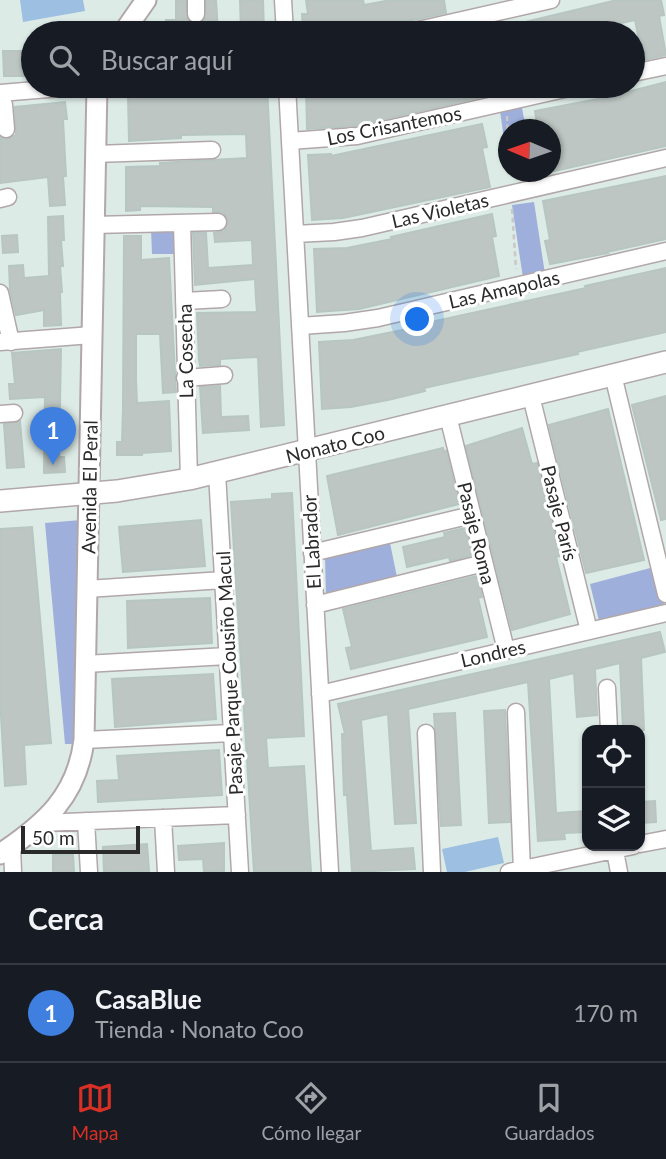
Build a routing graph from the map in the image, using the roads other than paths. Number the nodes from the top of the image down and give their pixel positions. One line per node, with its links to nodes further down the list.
1 (146, 0): 4 (street)
2 (283, 0): 5 (street)
3 (551, 0): 6 (street)
4 (131, 21)
5 (284, 21)
6 (458, 21)
7 (666, 66): 8 (street)
8 (645, 71)
9 (21, 92): 10 (street)
10 (0, 94): 14 (street)
11 (97, 98): 17 (street, Avenida El Peral)
12 (288, 98): 15 (street, El Labrador)
13 (524, 98): 15 (street, Los Crisantemos)
14 (6, 129)
15 (290, 141): 22 (street, El Labrador)
16 (212, 150): 17 (street)
17 (95, 154): 21 (street, Avenida El Peral)
18 (666, 159): 22 (street, Las Violetas)
19 (218, 222): 20 (street)
20 (183, 223): 21 (street); 26 (street, La Cosecha)
21 (93, 225): 28 (street, Avenida El Peral)
22 (295, 234): 27 (street, El Labrador)
23 (666, 251): 27 (street, Las Amapolas)
24 (0, 293): 29 (street)
25 (222, 299): 26 (street)
26 (184, 300): 33 (street, La Cosecha)
27 (300, 326): 36 (street, El Labrador)
28 (92, 335): 29 (street); 39 (street, Avenida El Peral)
29 (6, 342)
30 (666, 362): 32 (main road, Nonato Coo)
31 (224, 375): 33 (street)
32 (613, 375): 34 (main road, Nonato Coo); 46 (street)
33 (185, 378): 38 (street, La Cosecha)
34 (531, 396): 35 (main road, Nonato Coo); 49 (street, Pasaje París)
35 (448, 416): 36 (main road, Nonato Coo); 41 (street, Pasaje Roma)
36 (306, 451): 37 (main road, Nonato Coo); 42 (street, El Labrador)
37 (217, 473): 38 (main road, Nonato Coo); 44 (street, Pasaje Parque Cousiño Macul)
38 (188, 480): 39 (main road, Nonato Coo)
39 (89, 494): 40 (main road, Nonato Coo); 45 (street, Avenida El Peral)
40 (0, 501)
41 (472, 515): 42 (street); 43 (street, Pasaje Roma)
42 (312, 553): 47 (street, El Labrador)
43 (484, 563): 47 (street); 50 (street, Pasaje Roma)
44 (223, 580): 45 (street); 51 (street, Pasaje Parque Cousiño Macul)
45 (87, 589): 52 (street, Avenida El Peral)
46 (666, 594)
47 (315, 605): 54 (street, El Labrador)
48 (666, 613): 49 (street, Londres)
49 (589, 631): 50 (street, Londres)
50 (506, 650): 54 (street, Londres)
51 (228, 656): 52 (street); 57 (street, Pasaje Parque Cousiño Macul)
52 (85, 664): 59 (street, Avenida El Peral)
53 (607, 688): 56 (street)
54 (320, 694): 74 (street, El Labrador)
55 (516, 712): 69 (street)
56 (609, 725)
57 (232, 733): 59 (street); 60 (street, Pasaje Parque Cousiño Macul)
58 (426, 733): 75 (street)
59 (84, 740): 63 (street, Avenida El Peral)
60 (237, 815): 61 (street); 73 (street, Pasaje Parque Cousiño Macul)
61 (163, 818): 62 (street); 72 (street)
62 (86, 821): 63 (street); 71 (street)
63 (41, 823): 66 (street, Avenida El Peral)
64 (666, 839): 65 (street)
65 (645, 843)
66 (6, 850): 70 (street)
67 (601, 851): 69 (street)
68 (615, 851): 76 (street)
69 (518, 871)
70 (13, 872)
71 (89, 872)
72 (166, 872)
73 (240, 872)
74 (330, 872)
75 (432, 872)
76 (619, 872)

